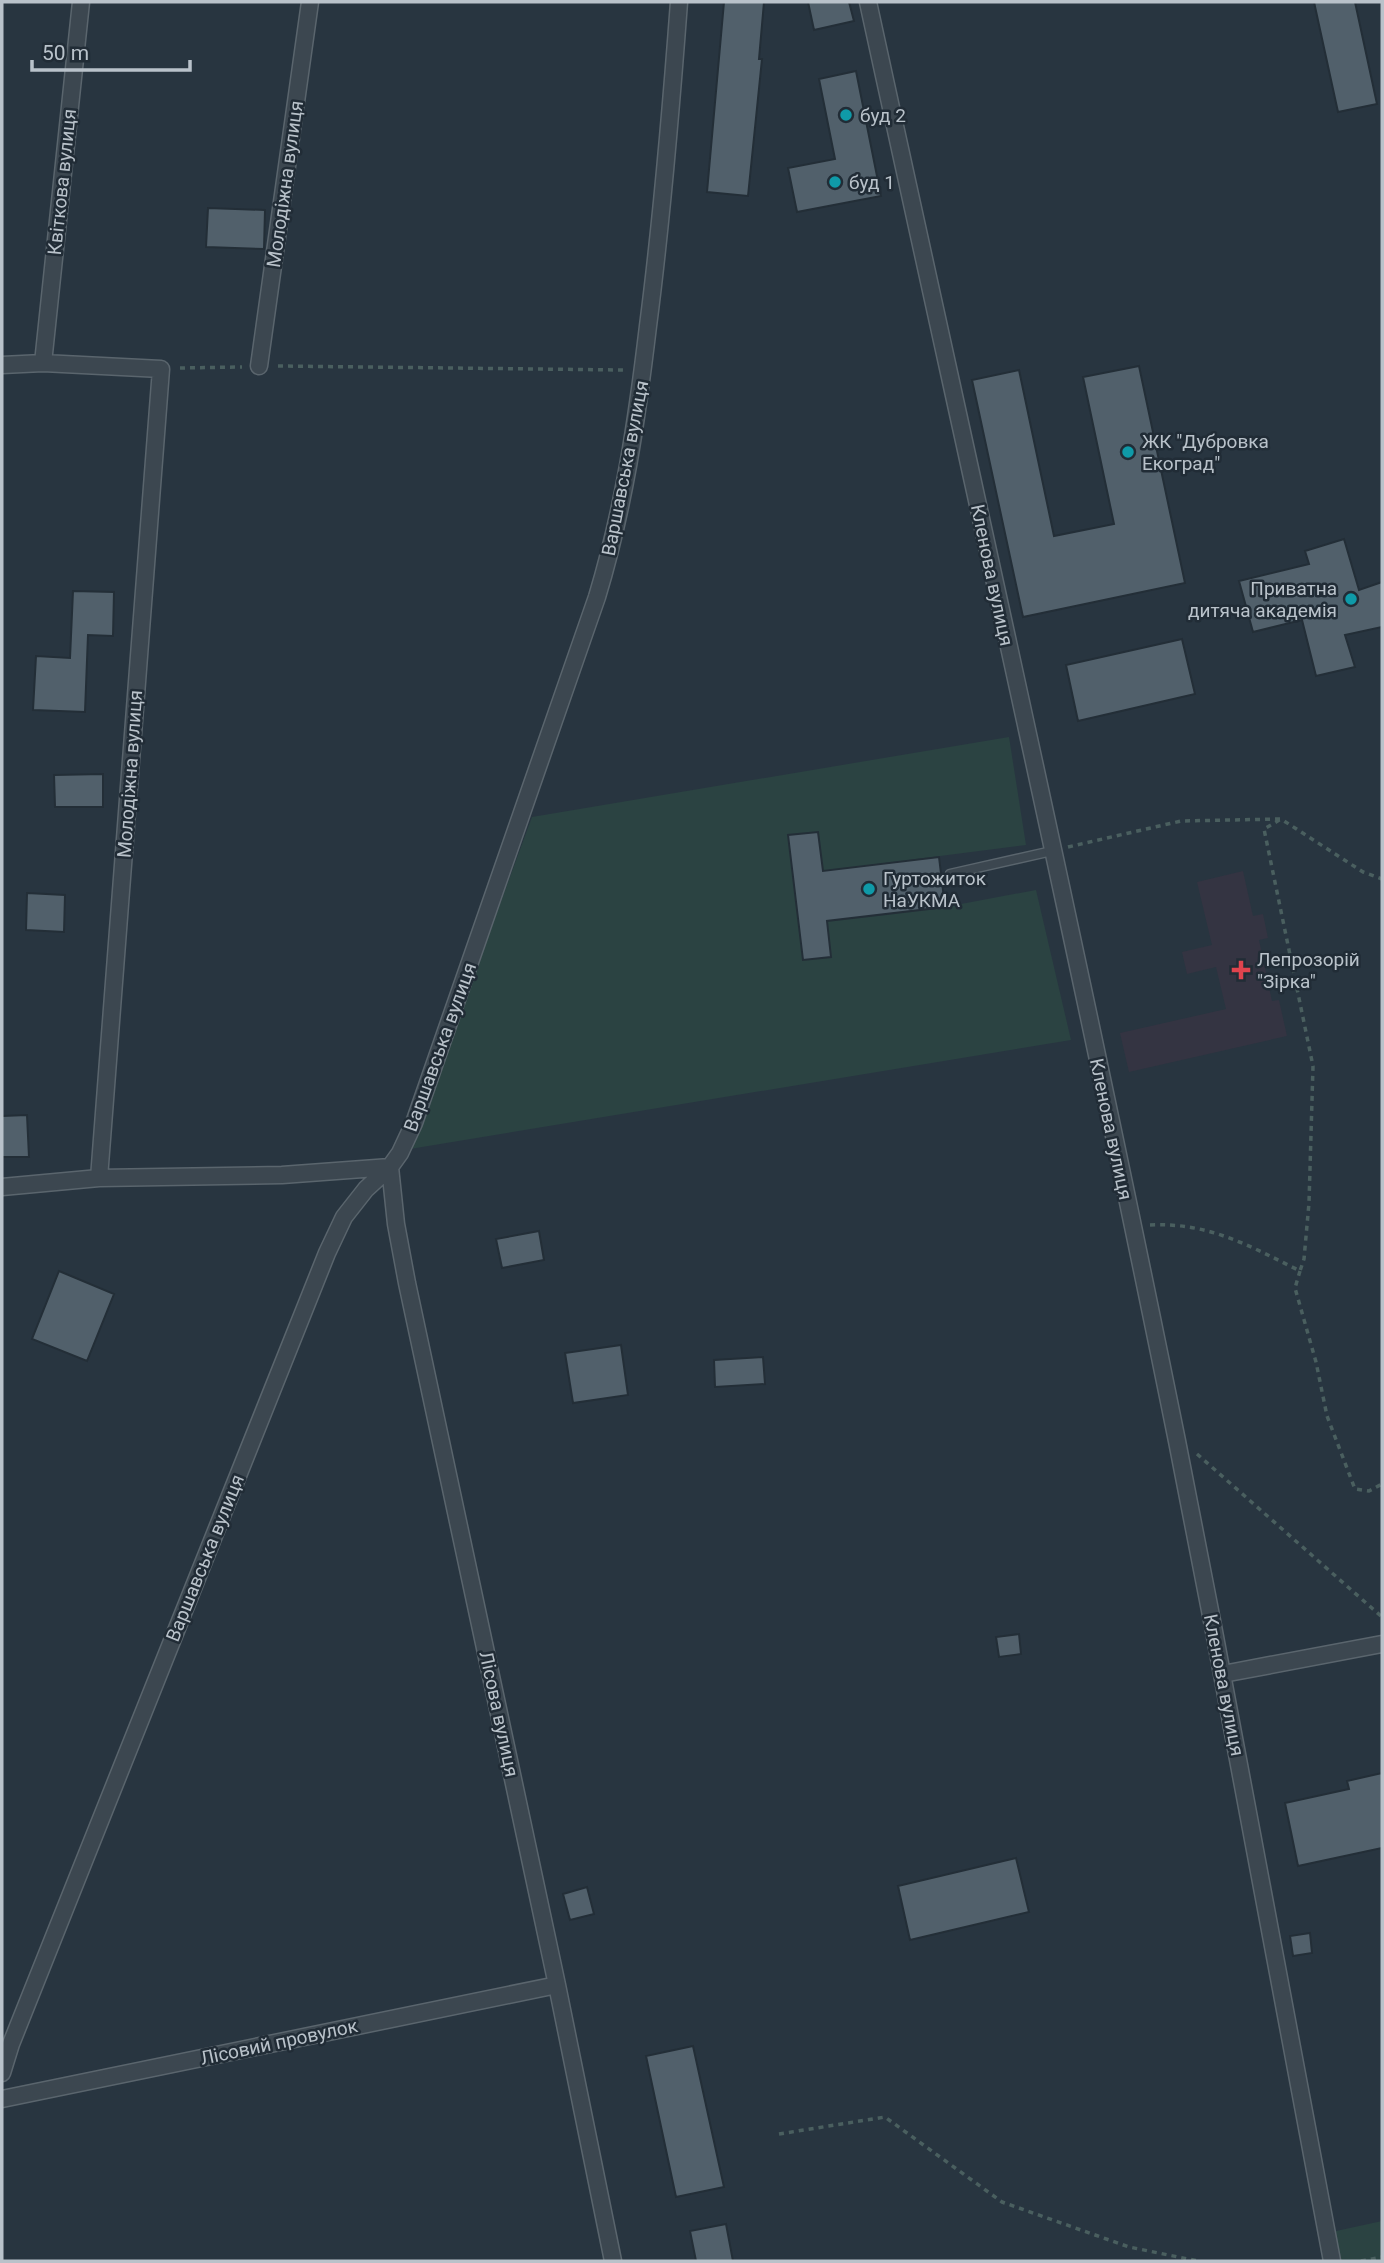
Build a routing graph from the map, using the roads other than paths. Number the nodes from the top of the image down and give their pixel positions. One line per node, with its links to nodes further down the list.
1 (81, 2): 5 (street, Квіткова вулиця)
2 (310, 2): 7 (street, Молодіжна вулиця)
3 (679, 2): 10 (street, Варшавська вулиця)
4 (867, 2): 8 (street, Кленова вулиця)
5 (43, 363): 6 (street); 11 (street, Молодіжна вулиця)
6 (2, 365)
7 (259, 366)
8 (1052, 851): 9 (lane); 14 (street, Кленова вулиця)
9 (950, 874)
10 (390, 1167): 11 (street); 15 (street, Лісова вулиця); 16 (street, Варшавська вулиця)
11 (99, 1178): 12 (street)
12 (2, 1187)
13 (1382, 1644): 14 (street)
14 (1223, 1674): 19 (street, Кленова вулиця)
15 (557, 1985): 17 (street, Лісовий провулок); 18 (street, Лісова вулиця)
16 (2, 2073)
17 (2, 2099)
18 (613, 2261)
19 (1332, 2261)

